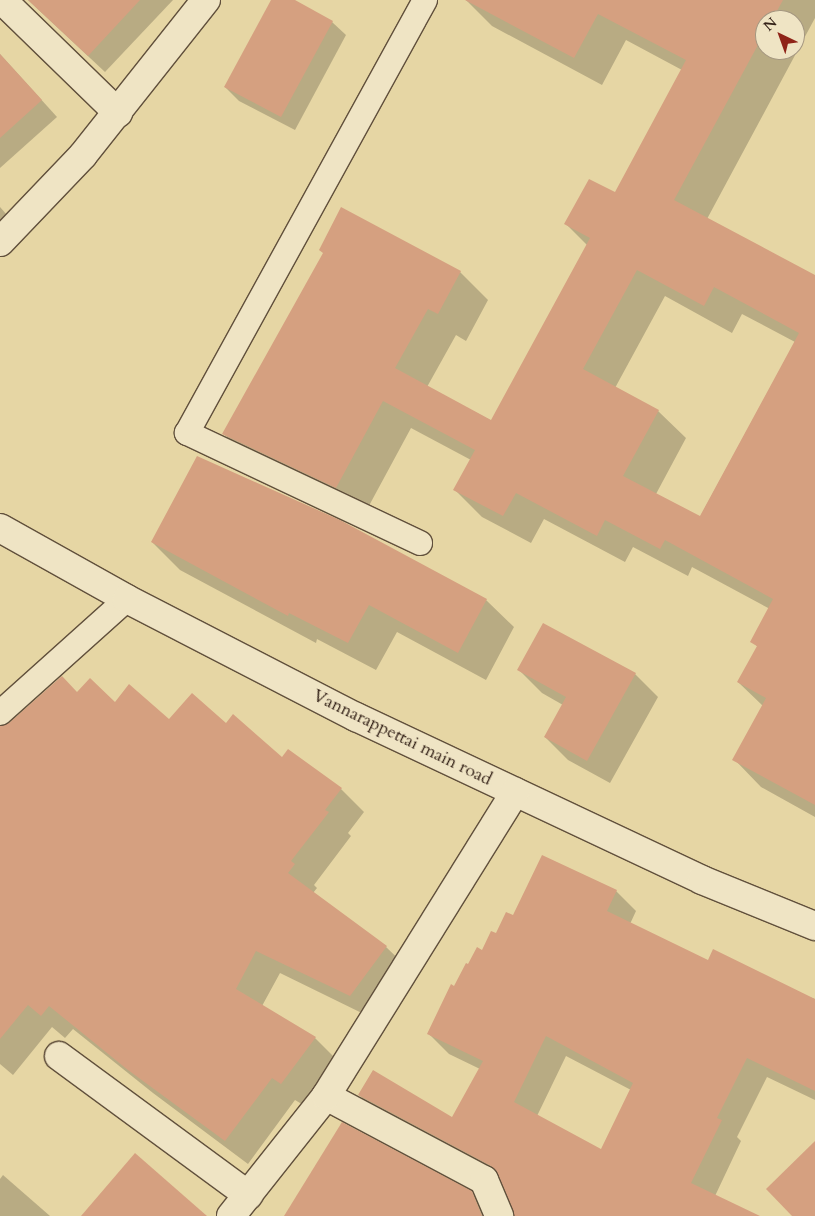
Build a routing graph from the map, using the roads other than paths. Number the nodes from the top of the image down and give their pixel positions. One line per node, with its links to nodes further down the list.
1 (2, 0): 4 (street)
2 (206, 0): 4 (street)
3 (425, 0): 7 (lane)
4 (118, 113): 5 (street)
5 (0, 242)
6 (0, 528): 8 (street, Vannarappettai main road)
7 (420, 543)
8 (127, 599): 9 (lane); 10 (street, Vannarappettai main road)
9 (0, 713)
10 (515, 792): 11 (street, Vannarappettai main road); 13 (street)
11 (815, 926)
12 (59, 1056): 14 (street)
13 (326, 1096): 14 (street); 16 (street)
14 (248, 1195): 15 (street)
15 (231, 1216)
16 (499, 1216)

